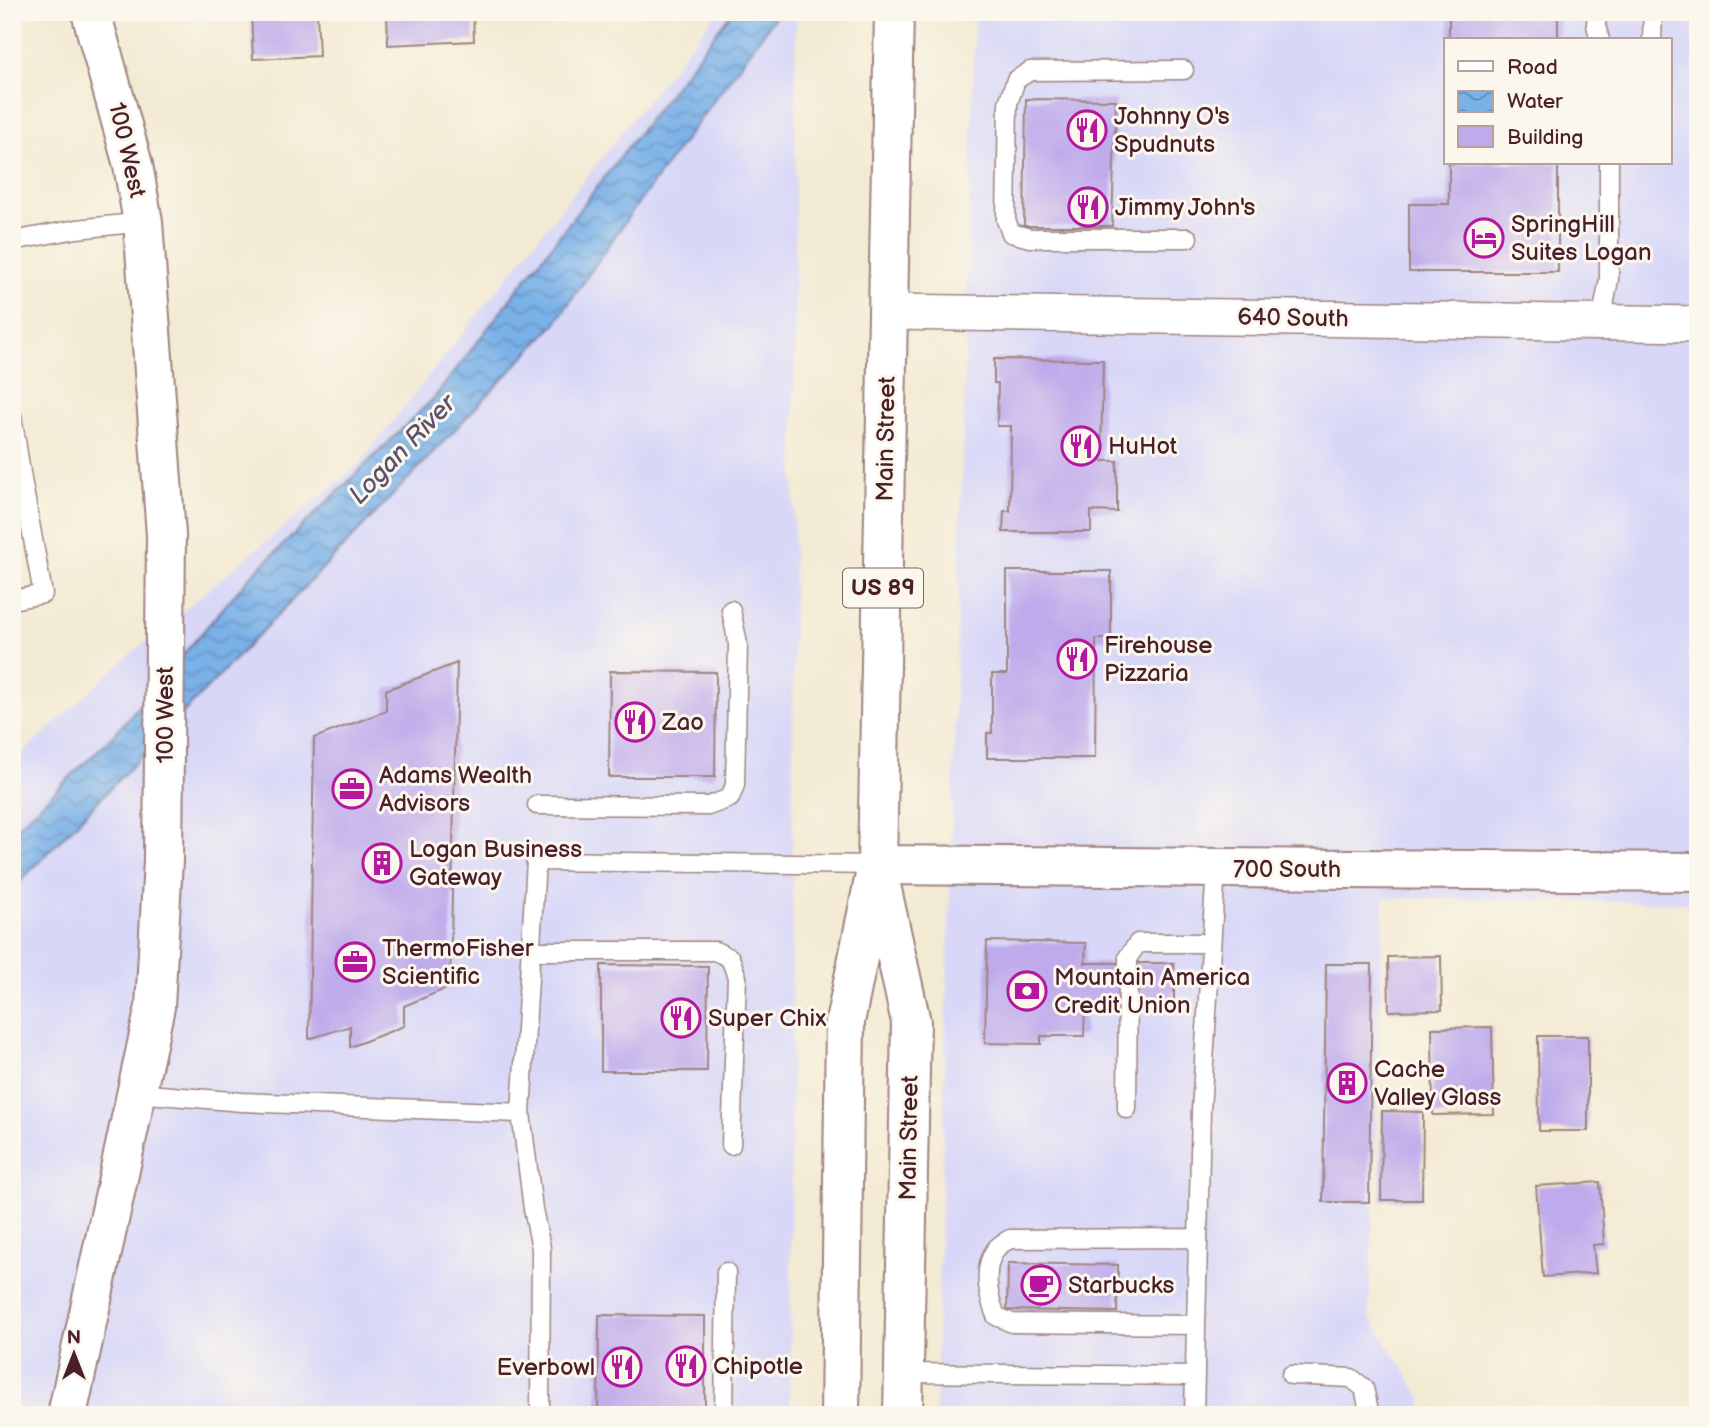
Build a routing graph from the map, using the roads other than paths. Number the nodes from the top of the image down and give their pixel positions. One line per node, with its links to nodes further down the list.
1 (91, 12): 9 (main road, 100 West)
2 (894, 12): 12 (main road, Main Street / US 89)
3 (1597, 12): 5 (lane)
4 (1653, 12): 6 (lane)
5 (1600, 38)
6 (1652, 38)
7 (1184, 70): 10 (lane)
8 (1609, 164): 13 (lane)
9 (143, 222): 11 (lane); 24 (main road, 100 West)
10 (1188, 238)
11 (12, 241)
12 (889, 312): 13 (street, 640 South); 19 (main road, Main Street / US 89)
13 (1601, 322): 14 (street, 640 South)
14 (1698, 324)
15 (12, 415): 16 (lane)
16 (12, 600)
17 (731, 610): 18 (lane)
18 (537, 805)
19 (877, 865): 20 (main road, 700 South); 23 (lane); 31 (main road, Main Street / US 89); 37 (main road, Main Street / US 89)
20 (1216, 868): 21 (main road, 700 South); 22 (lane)
21 (1698, 872)
22 (1211, 943): 25 (lane); 28 (lane)
23 (531, 951): 26 (lane); 27 (lane)
24 (137, 1093): 26 (lane); 34 (main road, 100 West)
25 (1127, 1109)
26 (522, 1113): 35 (lane)
27 (731, 1145)
28 (1198, 1238): 30 (lane); 30 (lane)
29 (726, 1272): 36 (lane)
30 (1196, 1325): 32 (lane)
31 (904, 1373): 32 (lane); 38 (main road, Main Street / US 89)
32 (1195, 1376): 39 (lane)
33 (1291, 1376): 40 (lane)
34 (67, 1415)
35 (540, 1415)
36 (724, 1415)
37 (839, 1415)
38 (903, 1415)
39 (1194, 1415)
40 (1370, 1415)

